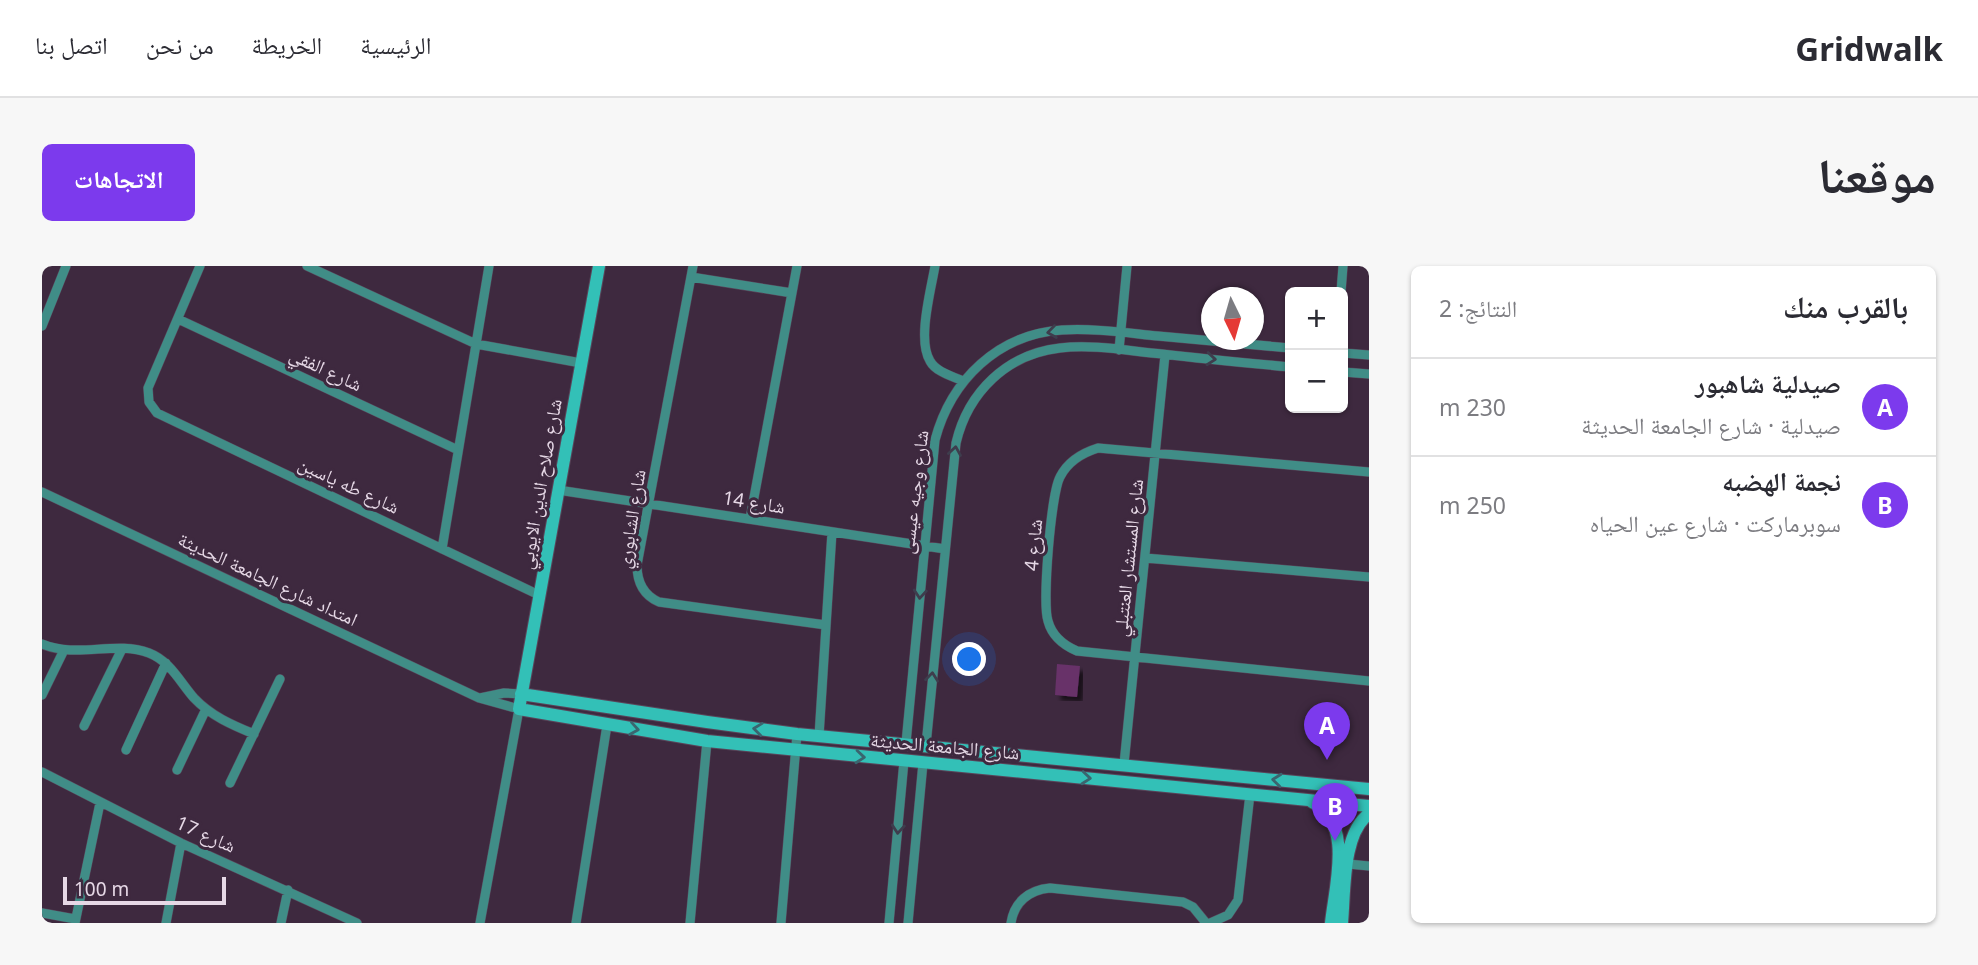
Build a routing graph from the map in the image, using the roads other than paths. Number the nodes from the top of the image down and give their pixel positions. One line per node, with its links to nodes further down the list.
1 (66, 266): 15 (street)
2 (200, 266): 14 (street)
3 (307, 266): 17 (street)
4 (489, 266): 17 (street)
5 (598, 266): 23 (street, شارع صلاح الدين الايوبي)
6 (693, 266): 11 (street, شارع الشابوري)
7 (797, 266): 13 (street)
8 (935, 266): 27 (street)
9 (1127, 266): 16 (street)
10 (1343, 266): 12 (street)
11 (691, 276): 13 (street); 33 (street, شارع الشابوري)
12 (1341, 287)
13 (792, 293): 34 (street)
14 (178, 319): 28 (street, شارع الفقي); 37 (street, شارع طه ياسين)
15 (42, 326)
16 (1121, 332): 18 (street, شارع وجيه عيسى); 19 (street); 27 (street, شارع وجيه عيسى, one-way to 27)
17 (476, 344): 23 (street); 28 (street)
18 (1285, 348)
19 (1119, 350): 21 (street, شارع وجيه عيسى); 38 (street, شارع وجيه عيسى, one-way to 19)
20 (1348, 353): 22 (street)
21 (1166, 355): 24 (street, شارع وجيه عيسى, one-way to 24); 29 (street, شارع المستشار العنتبلي)
22 (1369, 355)
23 (581, 363): 31 (street, شارع صلاح الدين الايوبي)
24 (1285, 367)
25 (1348, 372): 26 (street)
26 (1369, 374)
27 (963, 381): 36 (street, شارع وجيه عيسى)
28 (458, 450): 37 (street)
29 (1156, 453): 30 (street, شارع 4); 39 (street, شارع المستشار العنتبلي); 46 (street, شارع 4)
30 (1369, 472)
31 (558, 490): 33 (street, شارع 14); 41 (street, شارع صلاح الدين الايوبي)
32 (42, 492): 52 (street, امتداد شارع الجامعة الحديثة)
33 (650, 504): 34 (street, شارع 14); 42 (street, شارع الشابوري)
34 (750, 519): 35 (street, شارع 14)
35 (832, 532): 36 (street, شارع 14); 42 (street)
36 (925, 546): 38 (street, شارع 14); 61 (street, شارع وجيه عيسى, one-way to 61)
37 (442, 549): 41 (street, شارع طه ياسين)
38 (945, 549): 62 (street, شارع وجيه عيسى, one-way to 38)
39 (1145, 558): 40 (street); 46 (street, شارع المستشار العنتبلي)
40 (1369, 578)
41 (539, 595): 50 (street, شارع صلاح الدين الايوبي)
42 (826, 625): 59 (street)
43 (42, 644): 45 (street)
44 (122, 649): 45 (street); 47 (street); 56 (street)
45 (64, 650): 51 (street)
46 (1135, 657): 49 (street, شارع 4); 67 (street, شارع المستشار العنتبلي)
47 (166, 663): 53 (street); 63 (street)
48 (280, 679): 57 (street)
49 (1369, 681)
50 (521, 694): 52 (street); 54 (street, شارع صلاح الدين الايوبي); 58 (street, شارع الجامعة الحديثة, one-way to 50)
51 (42, 695)
52 (478, 698): 54 (street, امتداد شارع الجامعة الحديثة)
53 (206, 709): 57 (street); 68 (street)
54 (519, 709): 55 (street, شارع الجامعة الحديثة); 88 (street)
55 (607, 725): 60 (street, شارع الجامعة الحديثة, one-way to 60); 89 (street)
56 (84, 726)
57 (254, 734): 71 (street)
58 (797, 734): 59 (street, شارع الجامعة الحديثة); 64 (street)
59 (819, 736): 61 (street, شارع الجامعة الحديثة)
60 (707, 741): 64 (street, شارع الجامعة الحديثة); 90 (street)
61 (905, 743): 62 (street, شارع الجامعة الحديثة)
62 (926, 745): 67 (street, شارع الجامعة الحديثة)
63 (126, 750)
64 (796, 751): 65 (street, شارع الجامعة الحديثة, one-way to 65); 91 (street)
65 (904, 761): 66 (street, شارع الجامعة الحديثة); 92 (street, one-way to 92)
66 (923, 763): 72 (street, شارع الجامعة الحديثة, one-way to 72); 93 (street)
67 (1124, 764): 69 (street, شارع الجامعة الحديثة)
68 (177, 769)
69 (1180, 770): 72 (street); 73 (street, شارع الجامعة الحديثة, one-way to 69)
70 (42, 772): 76 (street, شارع 17)
71 (230, 783)
72 (1178, 786): 74 (street, شارع الجامعة الحديثة)
73 (1369, 789)
74 (1250, 794): 75 (street, شارع الجامعة الحديثة); 95 (street)
75 (1309, 800): 77 (street, شارع الجامعة الحديثة); 96 (street)
76 (100, 803): 79 (street, شارع 17); 84 (street)
77 (1369, 806)
78 (1369, 814): 80 (street)
79 (181, 843): 82 (street, شارع 17); 85 (street)
80 (1348, 864): 81 (street); 97 (street)
81 (1369, 866)
82 (288, 890): 86 (street); 87 (street, شارع 17)
83 (42, 913): 84 (street)
84 (75, 921)
85 (169, 922)
86 (281, 923)
87 (357, 923)
88 (480, 923)
89 (576, 923)
90 (690, 923)
91 (781, 923)
92 (889, 923)
93 (908, 923)
94 (1011, 923): 95 (street)
95 (1208, 923)
96 (1331, 923)
97 (1342, 923)

